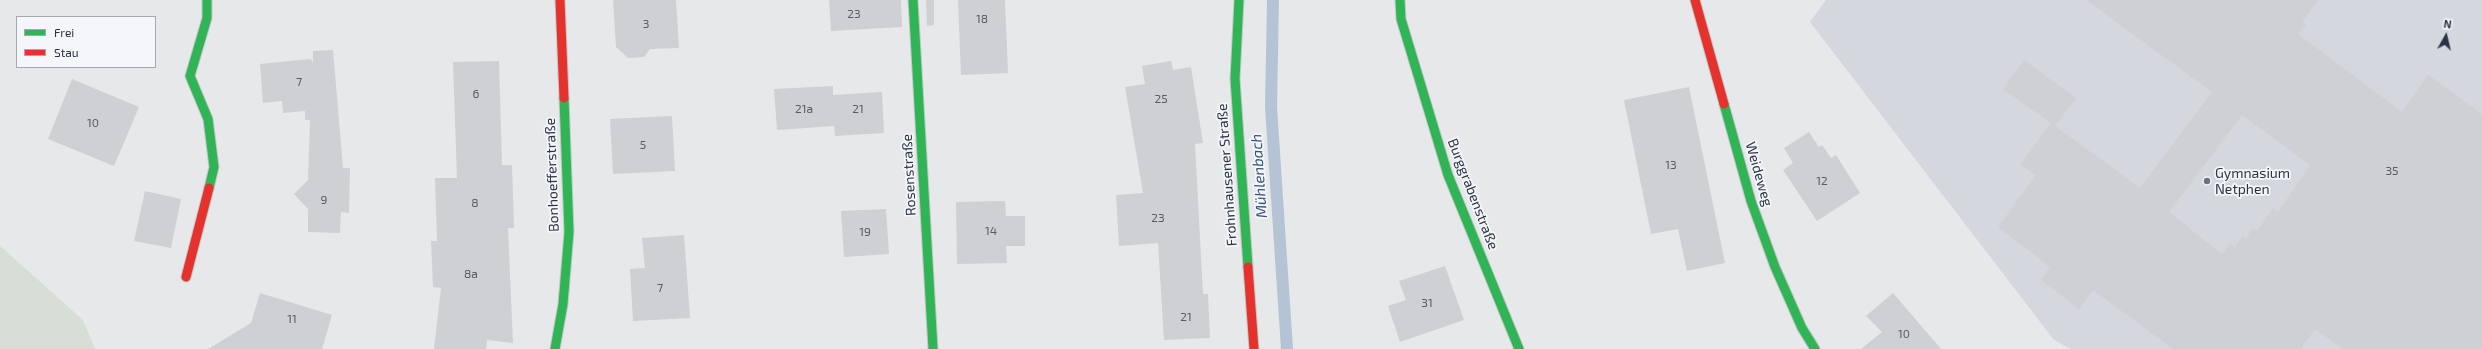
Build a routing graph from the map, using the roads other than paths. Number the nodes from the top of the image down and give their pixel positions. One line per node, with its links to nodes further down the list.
1 (207, 0): 7 (street)
2 (560, 0): 8 (street, Bonhoefferstraße)
3 (913, 0): 9 (street, Rosenstraße)
4 (1239, 0): 10 (street, Frohnhausener Straße)
5 (1400, 0): 11 (street, Burggrabenstraße)
6 (1696, 0): 12 (street, Weideweg)
7 (186, 277)
8 (555, 349)
9 (933, 349)
10 (1254, 349)
11 (1519, 349)
12 (1815, 349)

